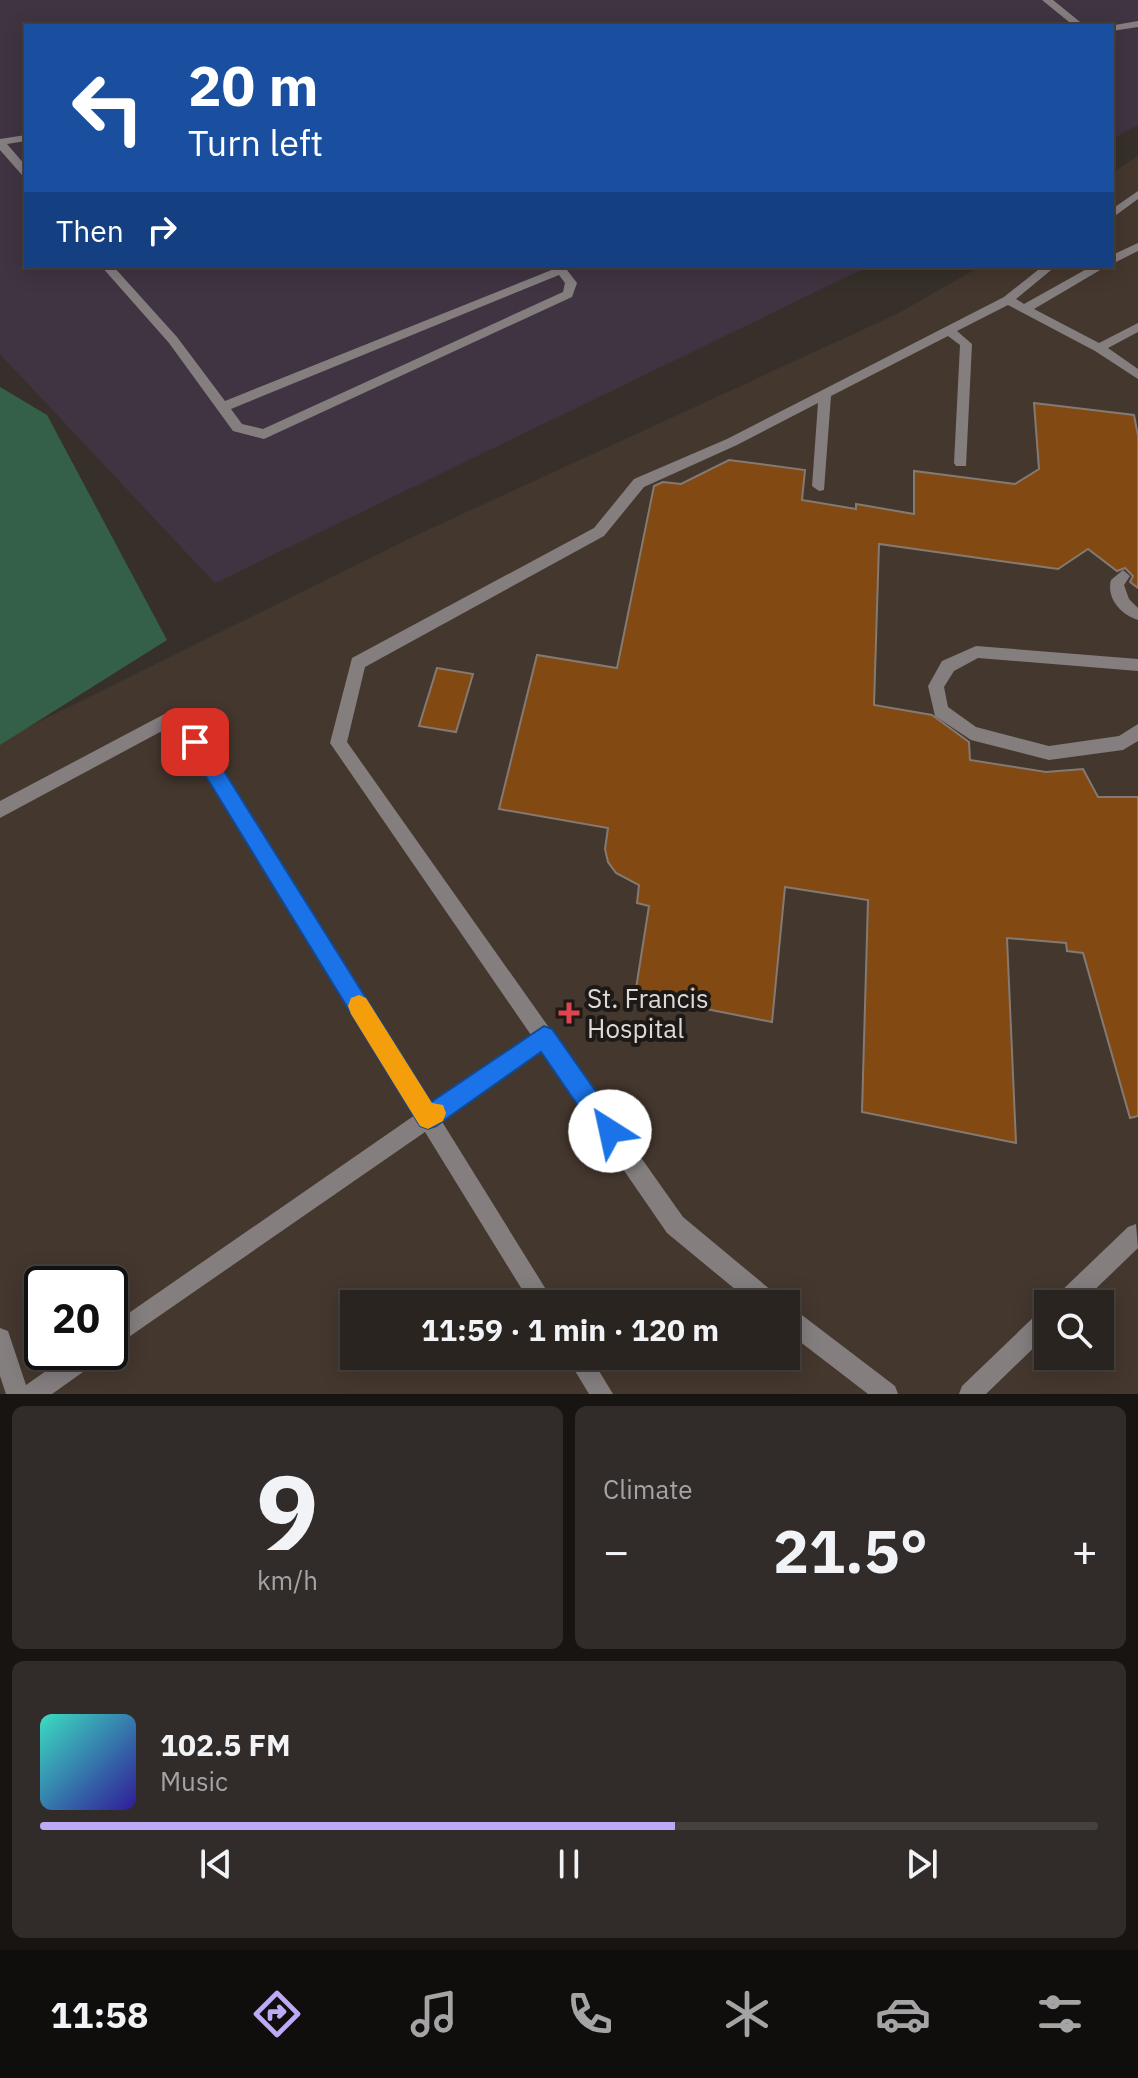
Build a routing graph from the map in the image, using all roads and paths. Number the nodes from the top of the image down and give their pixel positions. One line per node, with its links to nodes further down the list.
1 (1047, 0): 2 (lane)
2 (1077, 24)
3 (1138, 24): 4 (lane)
4 (1114, 28)
5 (24, 138): 6 (lane)
6 (0, 142): 7 (lane)
7 (24, 171)
8 (1138, 194): 9 (lane)
9 (1114, 213)
10 (1138, 246): 11 (lane)
11 (1114, 259)
12 (109, 268): 23 (lane)
13 (560, 268): 23 (lane); 23 (lane)
14 (1048, 268): 16 (lane)
15 (1097, 268): 17 (lane)
16 (1008, 300): 17 (lane); 19 (lane)
17 (1024, 309): 20 (lane)
18 (1138, 327): 20 (lane)
19 (949, 331): 22 (lane); 24 (lane)
20 (1099, 348): 21 (lane)
21 (1138, 375)
22 (825, 394): 25 (lane); 31 (lane)
23 (223, 407)
24 (961, 463)
25 (819, 486)
26 (1123, 576): 27 (lane)
27 (1138, 614)
28 (1138, 665): 29 (lane)
29 (1138, 731)
30 (0, 810): 32 (lane)
31 (544, 1037): 32 (lane); 35 (lane)
32 (428, 1118): 34 (lane); 37 (lane)
33 (1136, 1235): 36 (lane)
34 (535, 1290)
35 (753, 1290)
36 (1079, 1290)
37 (128, 1326)
38 (800, 1328): 46 (lane)
39 (1034, 1332): 47 (lane)
40 (0, 1339): 43 (lane)
41 (66, 1370): 44 (lane)
42 (586, 1370): 45 (lane)
43 (17, 1394)
44 (32, 1394)
45 (602, 1394)
46 (887, 1394)
47 (970, 1394)

